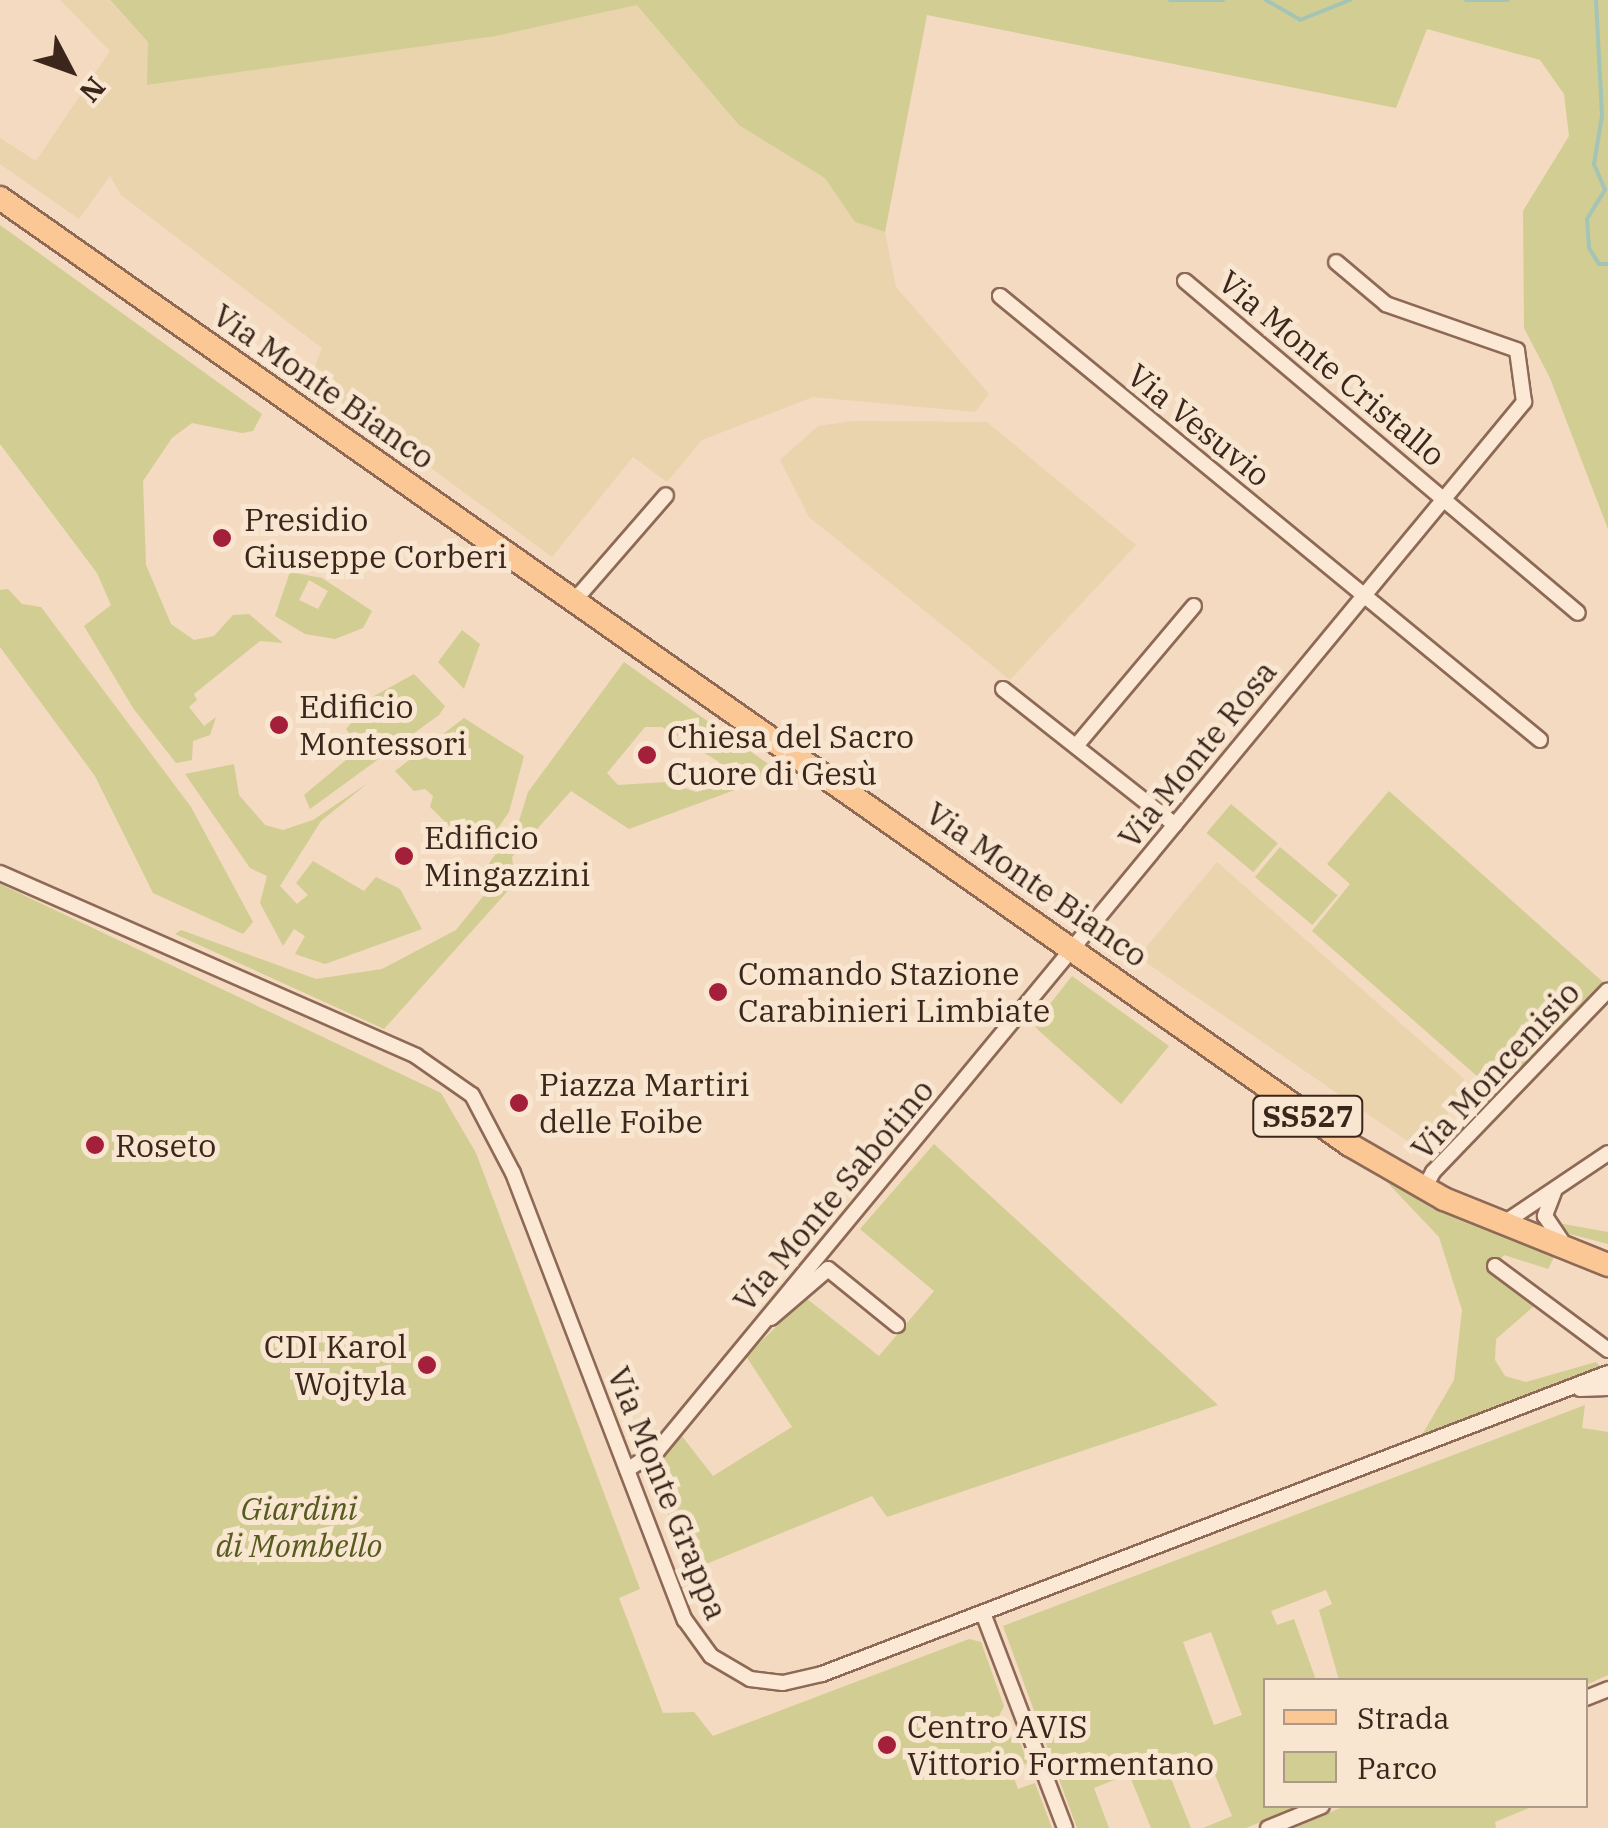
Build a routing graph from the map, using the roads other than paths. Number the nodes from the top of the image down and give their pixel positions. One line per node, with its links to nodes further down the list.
1 (0, 198): 8 (main road, Via Monte Bianco / SS527)
2 (1336, 262): 6 (street, Via Monte Rosa)
3 (1185, 281): 6 (street, Via Monte Cristallo)
4 (1000, 296): 7 (street, Via Vesuvio)
5 (666, 495): 8 (street)
6 (1445, 496): 7 (street, Via Monte Rosa); 10 (street)
7 (1364, 596): 12 (street); 14 (street, Via Monte Rosa)
8 (574, 600): 16 (main road, Via Monte Bianco / SS527)
9 (1194, 606): 13 (street)
10 (1578, 613)
11 (1003, 689): 13 (street)
12 (1540, 740)
13 (1076, 746): 14 (street)
14 (1175, 825): 16 (street, Via Monte Rosa)
15 (0, 873): 32 (street, Via Monte Grappa)
16 (1074, 948): 20 (main road, Via Monte Bianco / SS527); 27 (street, Via Monte Sabotino)
17 (1608, 990): 20 (street, Via Moncenisio)
18 (1608, 1152): 19 (street)
19 (1562, 1184): 21 (street); 22 (street)
20 (1424, 1189): 21 (main road, Via Monte Bianco / SS527)
21 (1504, 1224): 22 (main road, Via Monte Bianco / SS527)
22 (1565, 1244): 23 (main road, Via Monte Bianco); 24 (main road, Via Monte Bianco)
23 (1608, 1250)
24 (1608, 1265)
25 (1495, 1266): 28 (street)
26 (897, 1325): 27 (street)
27 (758, 1326): 32 (street, Via Monte Sabotino)
28 (1608, 1350)
29 (1608, 1373): 31 (street, Via Monte Grappa)
30 (1608, 1388): 31 (street, Via Monte Grappa)
31 (1569, 1391): 33 (street, Via Monte Grappa)
32 (627, 1470): 33 (street, Via Monte Grappa)
33 (983, 1612): 35 (street)
34 (1317, 1808): 36 (street)
35 (1065, 1828)
36 (1268, 1828)

